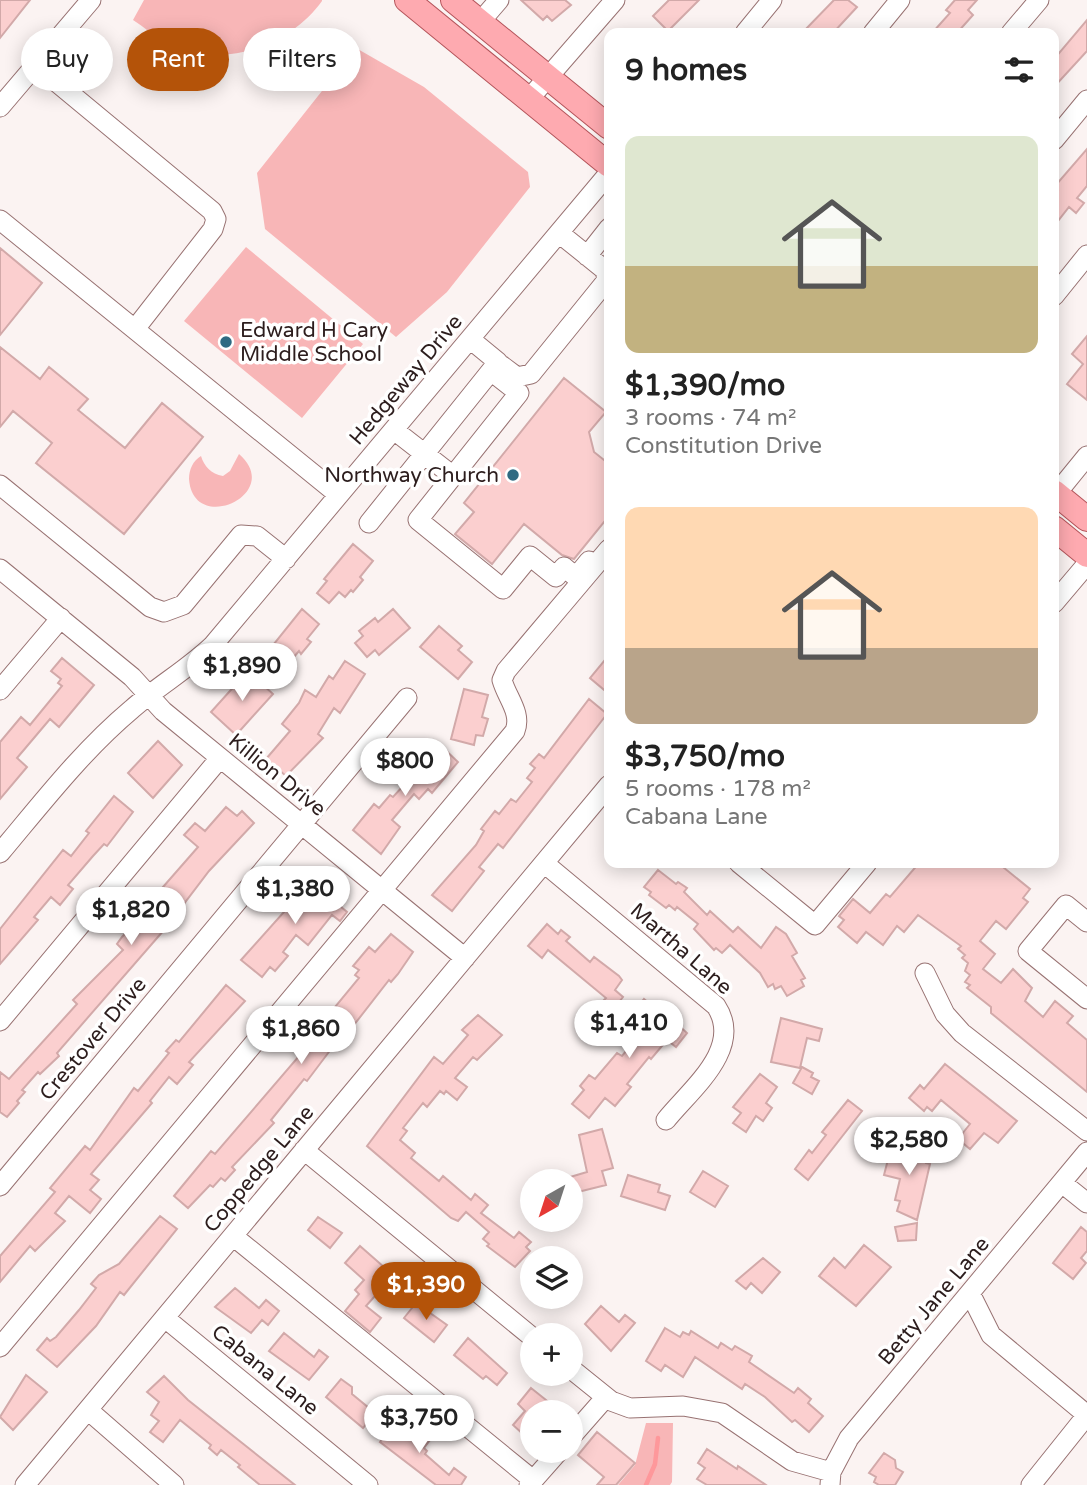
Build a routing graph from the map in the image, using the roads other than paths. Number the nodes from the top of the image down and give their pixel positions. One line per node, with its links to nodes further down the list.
1 (91, 0): 10 (street)
2 (407, 0): 17 (main road)
3 (453, 0): 9 (main road)
4 (499, 0): 9 (street)
5 (615, 0): 14 (street)
6 (772, 0): 11 (street)
7 (900, 0): 12 (street)
8 (1039, 0): 13 (street)
9 (480, 22): 14 (main road)
10 (68, 28)
11 (749, 28)
12 (877, 28)
13 (1015, 28)
14 (547, 77): 17 (street); 20 (main road)
15 (21, 84): 19 (street)
16 (67, 91): 32 (street)
17 (528, 99): 22 (main road)
18 (1087, 100): 21 (street)
19 (0, 107)
20 (604, 123)
21 (1059, 135)
22 (604, 161)
23 (604, 179): 25 (street, Hedgeway Drive)
24 (0, 220): 32 (street)
25 (559, 233): 28 (street); 33 (street, Hedgeway Drive)
26 (604, 235): 28 (street)
27 (1087, 255): 31 (street)
28 (587, 256): 29 (street)
29 (604, 269)
30 (604, 285): 34 (street)
31 (1059, 290)
32 (135, 329): 41 (street)
33 (470, 339): 34 (street); 35 (street, Hedgeway Drive)
34 (494, 366): 36 (street); 38 (street)
35 (394, 429): 36 (street); 41 (street, Hedgeway Drive)
36 (424, 453): 38 (street); 44 (street)
37 (1087, 456): 40 (street)
38 (453, 476): 46 (street)
39 (0, 485): 49 (street)
40 (1059, 488)
41 (339, 495): 49 (street, Hedgeway Drive)
42 (1059, 496): 43 (main road)
43 (1087, 519)
44 (369, 523)
45 (1059, 531): 48 (main road)
46 (604, 542)
47 (604, 555): 64 (street)
48 (1087, 555)
49 (286, 559): 55 (street, Hedgeway Drive)
50 (1087, 564): 52 (street)
51 (0, 569): 53 (street, Killion Drive)
52 (1059, 597)
53 (61, 618): 54 (street); 55 (street, Killion Drive)
54 (0, 690)
55 (150, 696): 57 (street, Killion Drive); 60 (street, Hedgeway Drive)
56 (407, 698): 59 (street, Crestover Drive)
57 (220, 758): 59 (street, Killion Drive); 69 (street)
58 (604, 791): 61 (street, Coppedge Lane)
59 (302, 825): 64 (street, Killion Drive); 75 (street, Crestover Drive)
60 (0, 853)
61 (544, 863): 66 (street, Coppedge Lane); 70 (street, Martha Lane)
62 (745, 868): 63 (street)
63 (863, 868)
64 (382, 890): 66 (street, Killion Drive); 81 (street)
65 (1087, 922): 68 (street)
66 (465, 958): 72 (street, Coppedge Lane)
67 (925, 973): 71 (street)
68 (1087, 999)
69 (0, 1021)
70 (666, 1120)
71 (1087, 1132)
72 (304, 1150): 77 (street, Coppedge Lane); 80 (street)
73 (1087, 1152): 74 (street, Betty Jane Lane)
74 (1062, 1183): 76 (street); 78 (street, Betty Jane Lane)
75 (0, 1186)
76 (1087, 1203)
77 (233, 1236): 79 (street, Coppedge Lane); 88 (street)
78 (970, 1293): 87 (street, Betty Jane Lane); 92 (street)
79 (165, 1318): 84 (street, Coppedge Lane); 91 (street, Cabana Lane)
80 (520, 1327)
81 (0, 1347)
82 (583, 1378): 83 (street)
83 (606, 1397): 85 (street); 87 (street)
84 (88, 1410): 89 (street, Coppedge Lane); 90 (street)
85 (583, 1423)
86 (548, 1463): 88 (street)
87 (831, 1478)
88 (531, 1483)
89 (25, 1485)
90 (174, 1485)
91 (368, 1485)
92 (1031, 1485)

